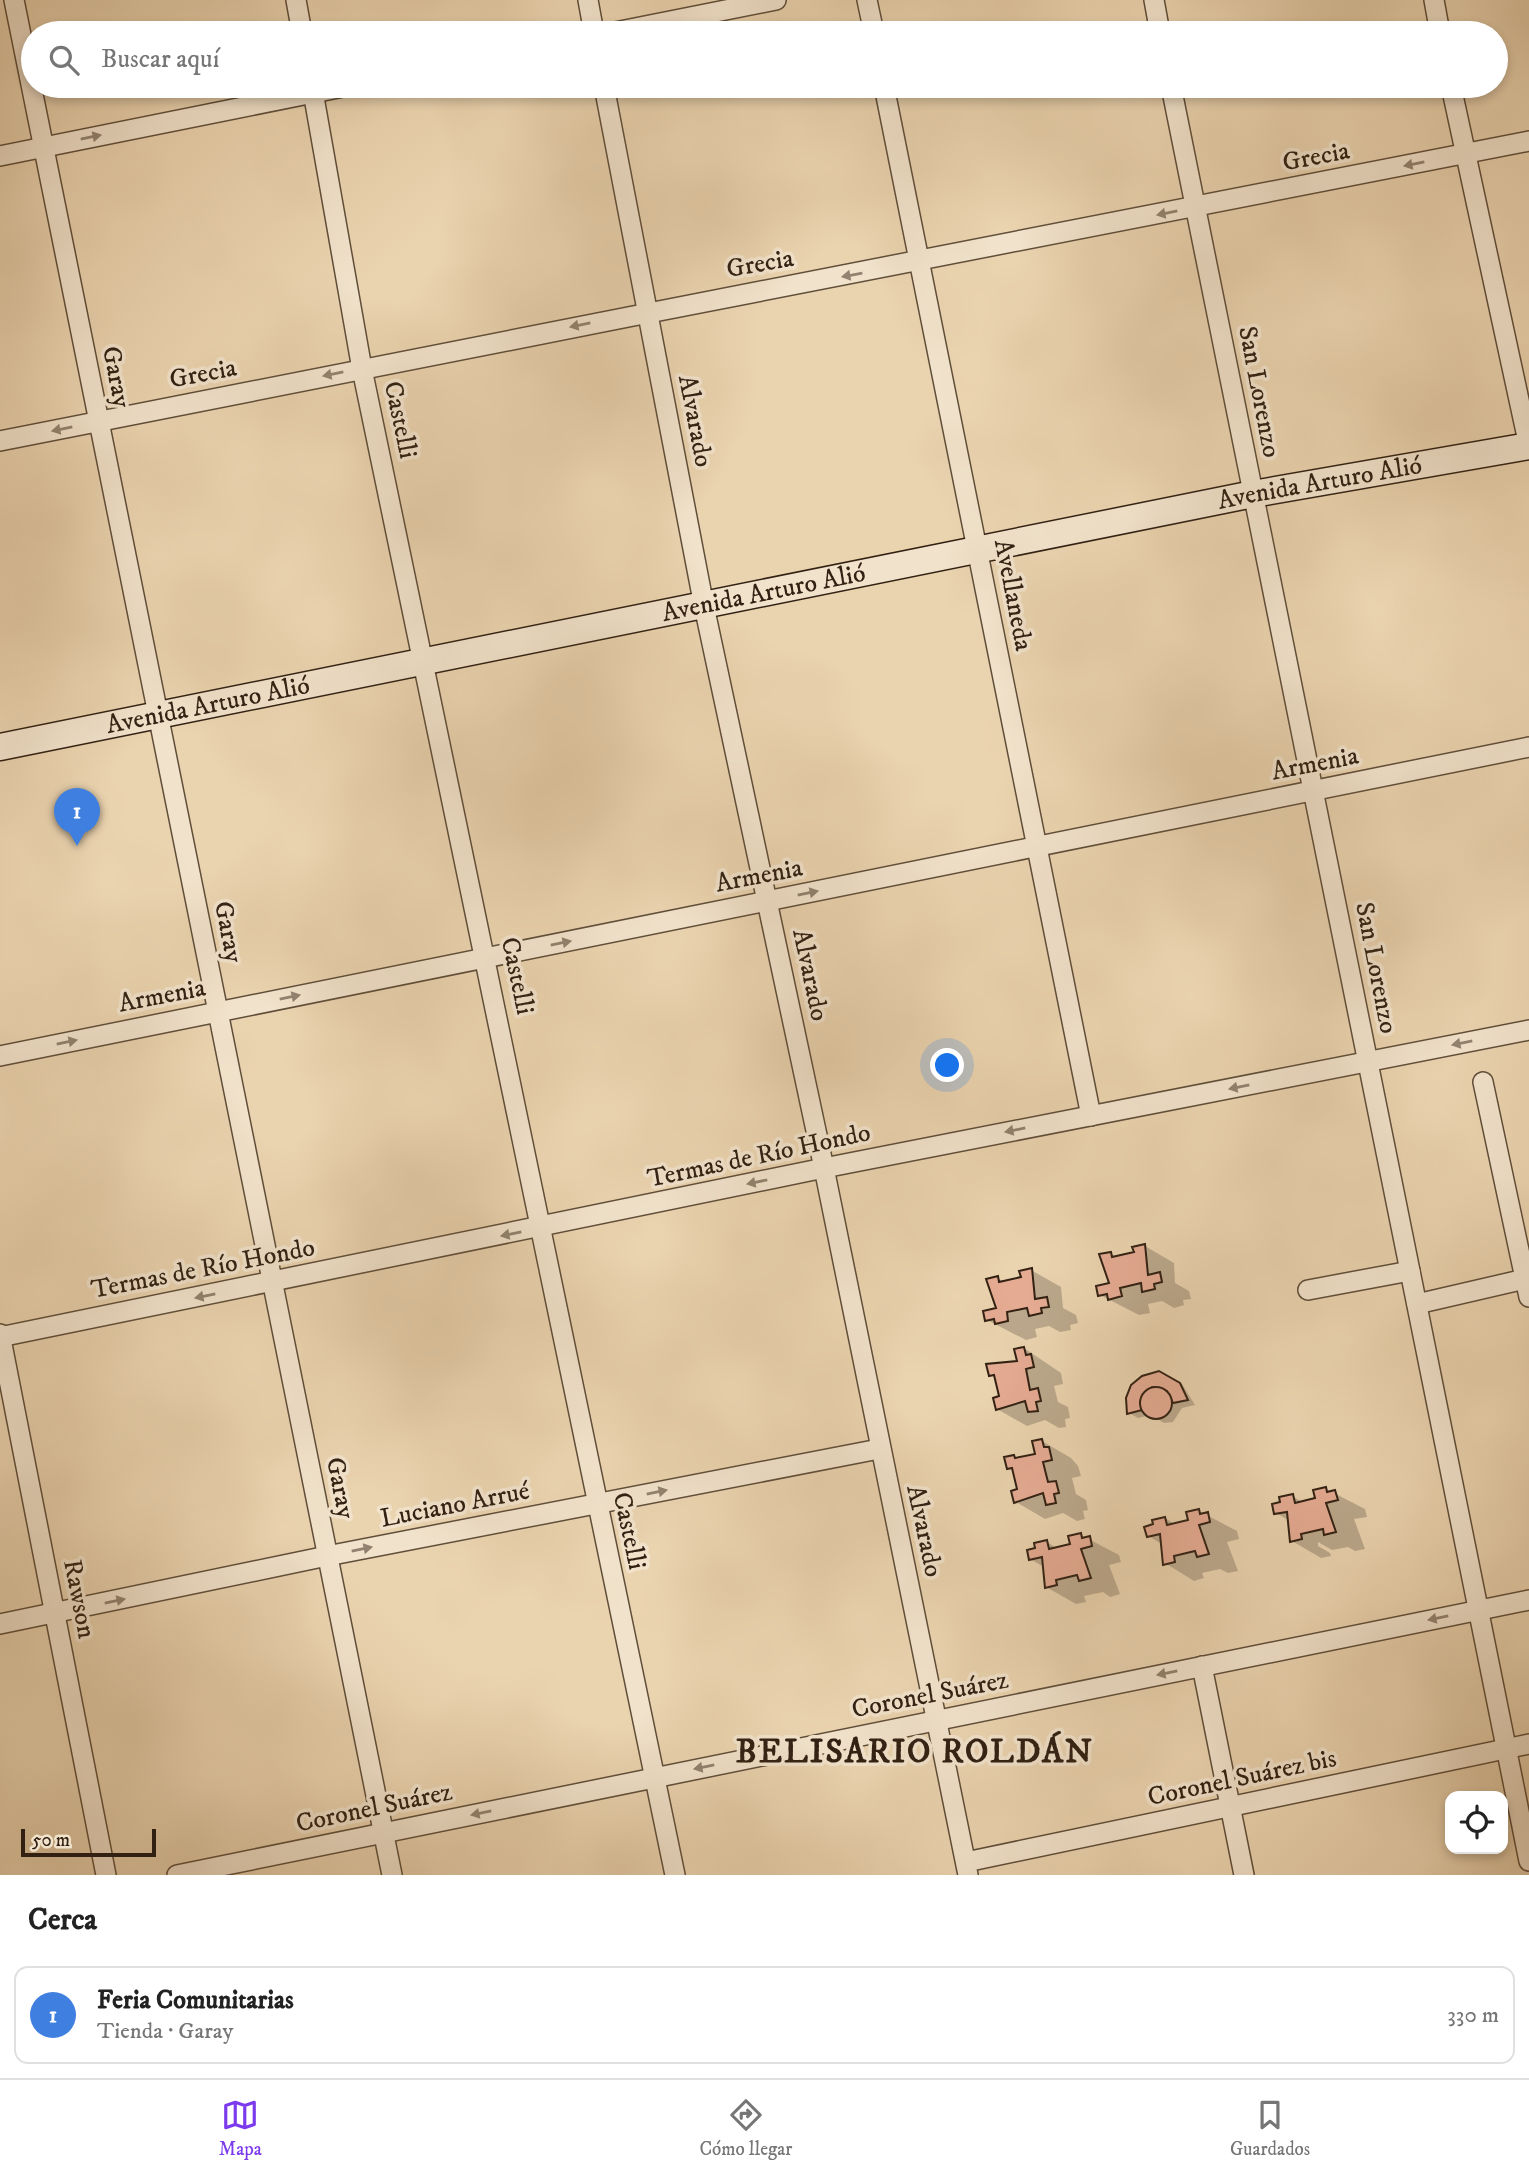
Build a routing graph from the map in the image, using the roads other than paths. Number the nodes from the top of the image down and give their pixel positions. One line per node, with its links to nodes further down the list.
1 (14, 0): 14 (street, Garay)
2 (296, 0): 8 (street)
3 (588, 0): 9 (street)
4 (776, 0): 10 (street)
5 (867, 0): 11 (street)
6 (1154, 0): 12 (street)
7 (1434, 0): 13 (street)
8 (300, 21)
9 (592, 21)
10 (670, 21)
11 (871, 21)
12 (1158, 21)
13 (1438, 21)
14 (21, 35)
15 (33, 98): 23 (street, Garay)
16 (271, 98): 23 (street, one-way to 16)
17 (315, 98): 29 (street, Castelli)
18 (606, 98): 28 (street, Alvarado)
19 (886, 98): 27 (street, Avellaneda)
20 (1173, 98): 26 (street, San Lorenzo)
21 (1453, 98): 24 (street)
22 (1529, 141): 24 (street, Grecia)
23 (43, 147): 25 (street); 30 (street, Garay)
24 (1464, 154): 26 (street, Grecia, one-way to 26); 32 (street)
25 (0, 156)
26 (1195, 208): 27 (street, Grecia, one-way to 27); 33 (street, San Lorenzo)
27 (919, 263): 28 (street, Grecia, one-way to 28); 34 (street, Avellaneda)
28 (647, 311): 29 (street, Grecia, one-way to 29); 35 (street, Alvarado)
29 (362, 369): 30 (street, Grecia, one-way to 30); 36 (street, Castelli)
30 (99, 421): 31 (street, Grecia, one-way to 31); 37 (street, Garay)
31 (0, 442)
32 (1529, 446): 33 (main road, Avenida Arturo Alió)
33 (1253, 494): 34 (main road, Avenida Arturo Alió); 40 (street, San Lorenzo)
34 (977, 550): 35 (main road, Avenida Arturo Alió); 41 (street, Avellaneda)
35 (704, 606): 36 (main road, Avenida Arturo Alió); 42 (street, Alvarado)
36 (425, 661): 37 (main road, Avenida Arturo Alió); 43 (street, Castelli)
37 (158, 715): 38 (main road, Avenida Arturo Alió); 44 (street, Garay)
38 (0, 747)
39 (1529, 747): 40 (street, Armenia)
40 (1313, 791): 41 (street, Armenia); 47 (street, San Lorenzo)
41 (1037, 847): 42 (street, Armenia, one-way to 41); 49 (street, Avellaneda)
42 (767, 901): 43 (street, Armenia, one-way to 42); 50 (street, Alvarado)
43 (486, 958): 44 (street, Armenia, one-way to 43); 51 (street, Castelli)
44 (218, 1012): 46 (street, Armenia, one-way to 44); 53 (street, Garay)
45 (1529, 1030): 47 (street, Termas de Río Hondo, one-way to 47)
46 (0, 1056)
47 (1368, 1062): 49 (street, Termas de Río Hondo, one-way to 49); 52 (street, San Lorenzo)
48 (1483, 1082): 54 (street)
49 (1091, 1116): 50 (street, Termas de Río Hondo, one-way to 50)
50 (824, 1168): 51 (street, Termas de Río Hondo, one-way to 51); 58 (street, Alvarado)
51 (542, 1228): 53 (street, Termas de Río Hondo, one-way to 53); 59 (street, Castelli)
52 (1410, 1271): 55 (street); 56 (street, San Lorenzo)
53 (272, 1282): 57 (street, Termas de Río Hondo, one-way to 57); 60 (street, Garay)
54 (1527, 1288): 56 (street)
55 (1308, 1290)
56 (1417, 1304): 62 (street, San Lorenzo)
57 (0, 1336): 63 (street, Rawson)
58 (879, 1449): 59 (street, Luciano Arrué, one-way to 58); 66 (street, Alvarado)
59 (596, 1504): 60 (street, Luciano Arrué, one-way to 59); 69 (street, Castelli)
60 (327, 1556): 63 (street, Luciano Arrué, one-way to 60); 71 (street, Garay)
61 (1529, 1600): 62 (street, Coronel Suárez)
62 (1478, 1610): 65 (street, Coronel Suárez, one-way to 65); 68 (street, San Lorenzo)
63 (55, 1614): 64 (street, Luciano Arrué); 74 (street, Rawson)
64 (0, 1624)
65 (1202, 1666): 66 (street, Coronel Suárez, one-way to 66); 70 (street)
66 (937, 1720): 69 (street, Coronel Suárez, one-way to 69); 73 (street, Alvarado)
67 (1529, 1744): 68 (street, Coronel Suárez bis)
68 (1506, 1749): 70 (street, Coronel Suárez bis); 72 (street, San Lorenzo)
69 (655, 1777): 71 (street, Coronel Suárez, one-way to 71); 77 (street, Castelli)
70 (1230, 1807): 73 (street, Coronel Suárez bis); 78 (street)
71 (384, 1833): 75 (street, Coronel Suárez); 76 (street, Garay)
72 (1529, 1861)
73 (967, 1869)
74 (106, 1875)
75 (177, 1875)
76 (392, 1875)
77 (675, 1875)
78 (1244, 1875)

